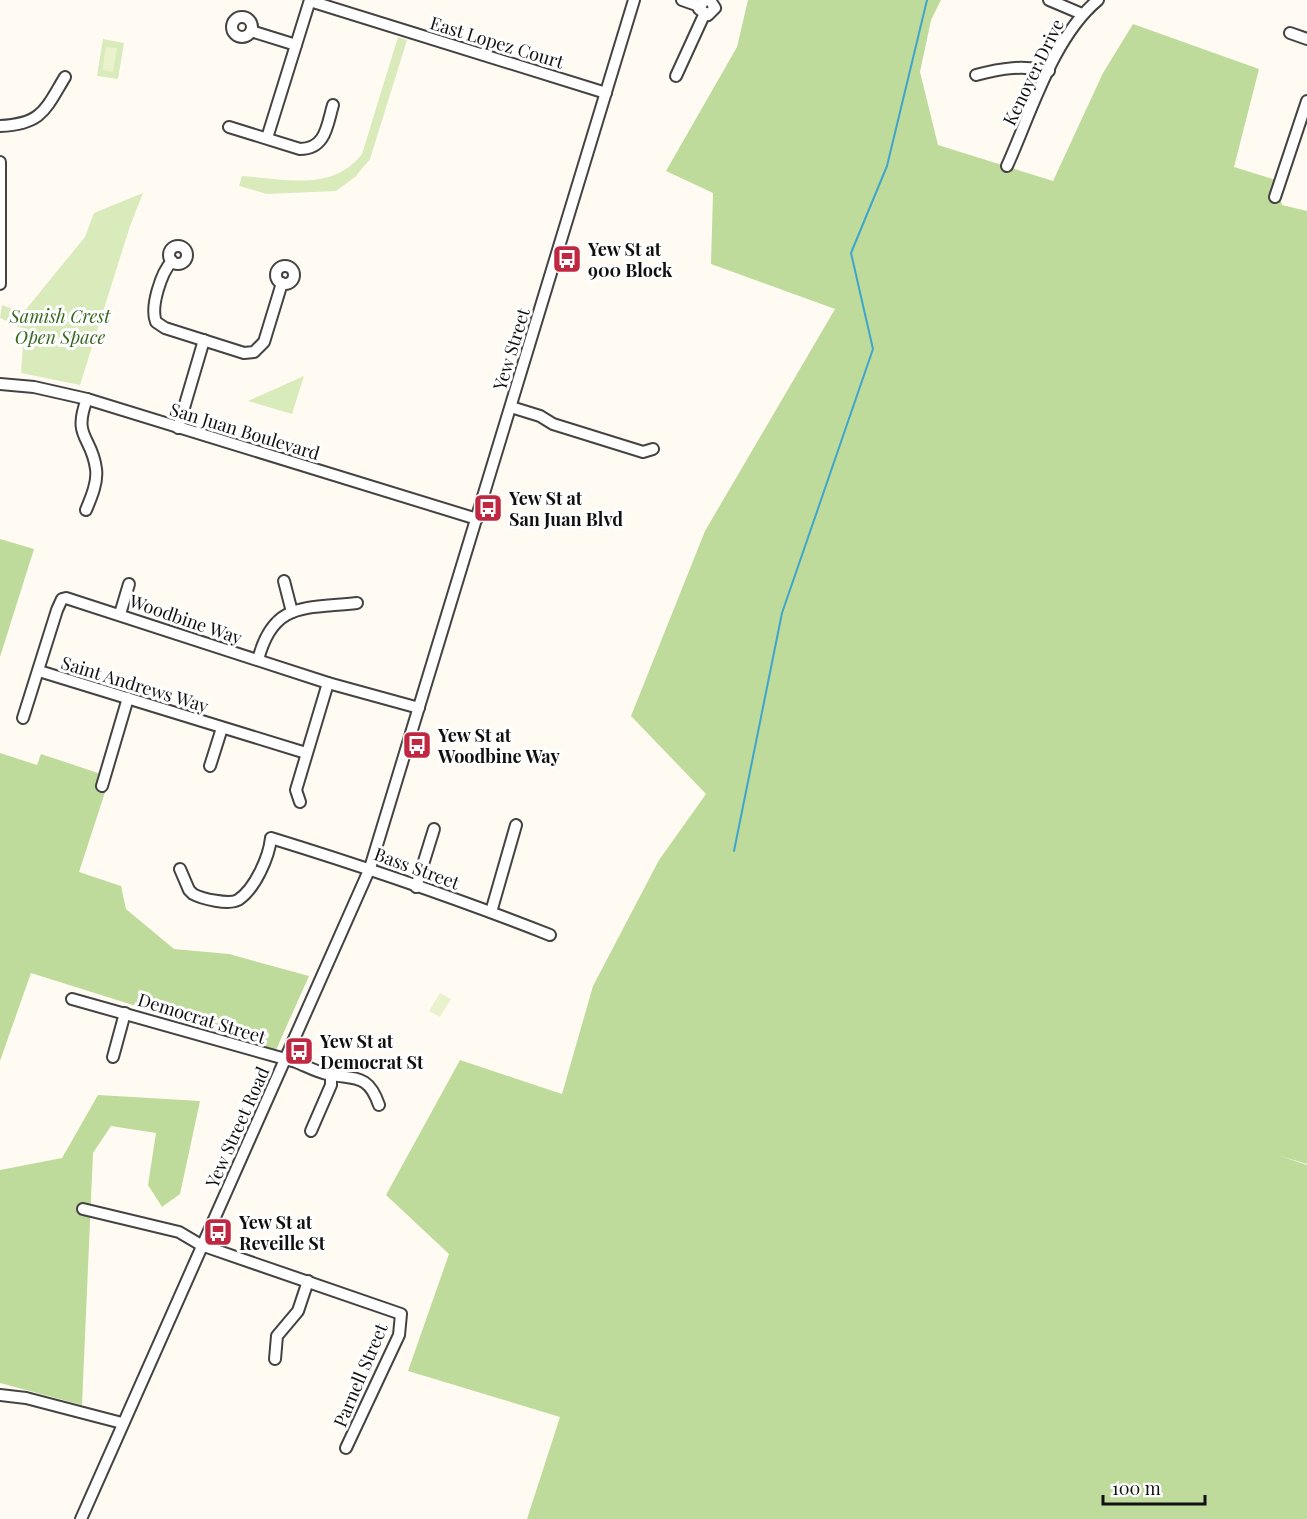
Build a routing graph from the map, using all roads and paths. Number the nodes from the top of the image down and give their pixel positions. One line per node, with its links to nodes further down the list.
1 (634, 0): 17 (street, Yew Street)
2 (682, 0): 7 (street)
3 (710, 0): 7 (street)
4 (1049, 0): 8 (street)
5 (1098, 0): 8 (street, Kenoyer Drive)
6 (310, 1): 12 (street); 17 (street, East Lopez Court)
7 (702, 7): 15 (street)
8 (1082, 14): 13 (street, Kenoyer Drive)
9 (251, 31): 12 (street)
10 (1290, 33): 11 (street)
11 (1307, 39)
12 (296, 45): 22 (street)
13 (1049, 71): 14 (street); 24 (street, Kenoyer Drive)
14 (976, 75)
15 (676, 76)
16 (65, 77): 20 (street)
17 (606, 93): 32 (street, Yew Street)
18 (1307, 101): 25 (street)
19 (333, 105): 22 (street)
20 (0, 126)
21 (229, 127): 22 (street)
22 (267, 138)
23 (0, 162): 28 (street)
24 (1007, 166)
25 (1275, 197)
26 (172, 261): 29 (street)
27 (282, 283): 29 (street)
28 (0, 284)
29 (204, 340): 33 (street)
30 (0, 384): 31 (street, San Juan Boulevard)
31 (87, 399): 33 (street, San Juan Boulevard); 35 (street)
32 (511, 407): 34 (street); 36 (street, Yew Street)
33 (178, 428): 36 (street, San Juan Boulevard)
34 (653, 449)
35 (86, 510)
36 (477, 519): 46 (street, Yew Street)
37 (284, 581): 40 (street)
38 (129, 584): 41 (street)
39 (357, 603): 40 (street)
40 (292, 612): 42 (street)
41 (120, 614): 42 (street, Woodbine Way); 43 (street, Woodbine Way)
42 (258, 660): 44 (street, Woodbine Way)
43 (39, 671): 45 (street, Saint Andrews Way); 47 (street, Woodbine Way)
44 (328, 683): 46 (street, Woodbine Way); 49 (street)
45 (128, 698): 48 (street, Saint Andrews Way); 51 (street)
46 (419, 708): 56 (street, Yew Street Road)
47 (23, 718)
48 (222, 728): 49 (street, Saint Andrews Way); 50 (street, Saint Andrews Way)
49 (306, 753): 52 (street)
50 (210, 766)
51 (102, 786)
52 (300, 802)
53 (516, 825): 58 (street)
54 (434, 829): 57 (street)
55 (180, 868): 56 (street, Bass Street)
56 (370, 868): 57 (street, Bass Street); 63 (street, Yew Street Road)
57 (416, 887): 58 (street, Bass Street)
58 (491, 912): 59 (street, Bass Street)
59 (550, 935)
60 (72, 999): 61 (street, Democrat Street)
61 (125, 1012): 62 (street); 63 (street, Democrat Street)
62 (113, 1057)
63 (285, 1060): 64 (street, Democrat Street); 68 (street, Yew Street Road)
64 (331, 1075): 65 (street, Democrat Street); 66 (street)
65 (379, 1105)
66 (311, 1131)
67 (83, 1209): 68 (street)
68 (201, 1245): 69 (street); 72 (street, Yew Street Road)
69 (308, 1281): 70 (street); 73 (street, Parnell Street)
70 (275, 1359)
71 (0, 1395): 72 (street)
72 (122, 1423): 74 (street, Yew Street Road)
73 (346, 1448)
74 (81, 1519)

